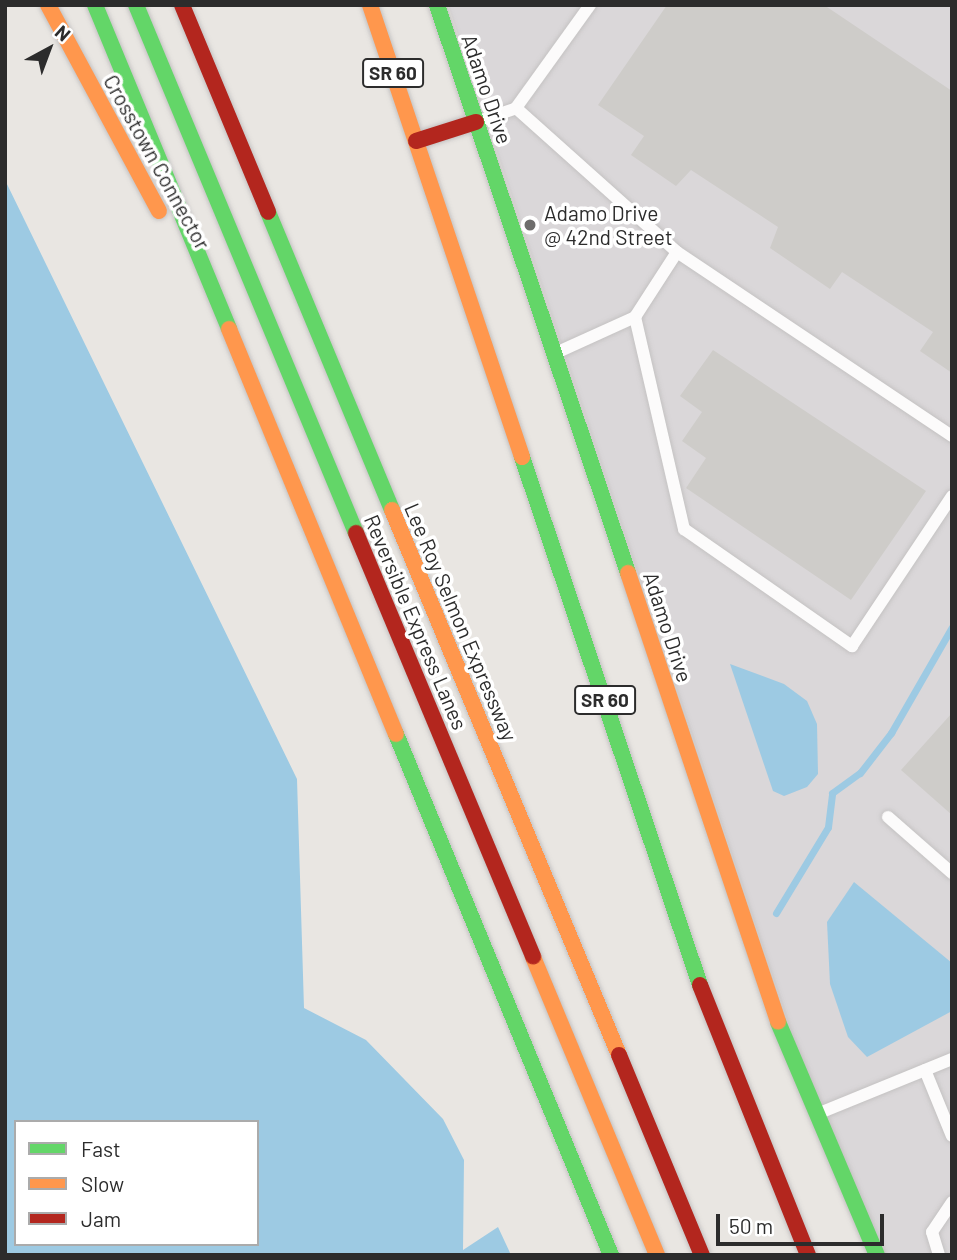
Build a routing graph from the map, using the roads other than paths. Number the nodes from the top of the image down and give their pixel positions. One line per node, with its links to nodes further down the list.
1 (48, 5): 13 (main road, Crosstown Connector)
2 (95, 5): 13 (main road)
3 (136, 5): 25 (main road, Reversible Express Lanes)
4 (182, 5): 26 (main road, Lee Roy Selmon Expressway)
5 (370, 5): 10 (main road, SR 60)
6 (437, 5): 9 (main road, Adamo Drive / SR 60)
7 (590, 5): 8 (lane)
8 (516, 108): 9 (lane); 11 (lane)
9 (476, 122): 10 (main road); 14 (main road, Adamo Drive / SR 60)
10 (416, 141): 27 (main road, SR 60)
11 (677, 253): 12 (lane); 15 (lane)
12 (635, 317): 14 (lane); 16 (lane)
13 (233, 336): 24 (main road)
14 (555, 354): 21 (main road, Adamo Drive / SR 60)
15 (952, 436)
16 (952, 496)
17 (888, 817): 18 (lane)
18 (952, 873)
19 (952, 1059): 20 (lane)
20 (925, 1070): 21 (lane); 22 (lane)
21 (814, 1115): 28 (main road, Adamo Drive / SR 60)
22 (952, 1136)
23 (952, 1202): 29 (lane)
24 (611, 1255)
25 (657, 1255)
26 (702, 1255)
27 (808, 1255)
28 (877, 1255)
29 (939, 1255)

